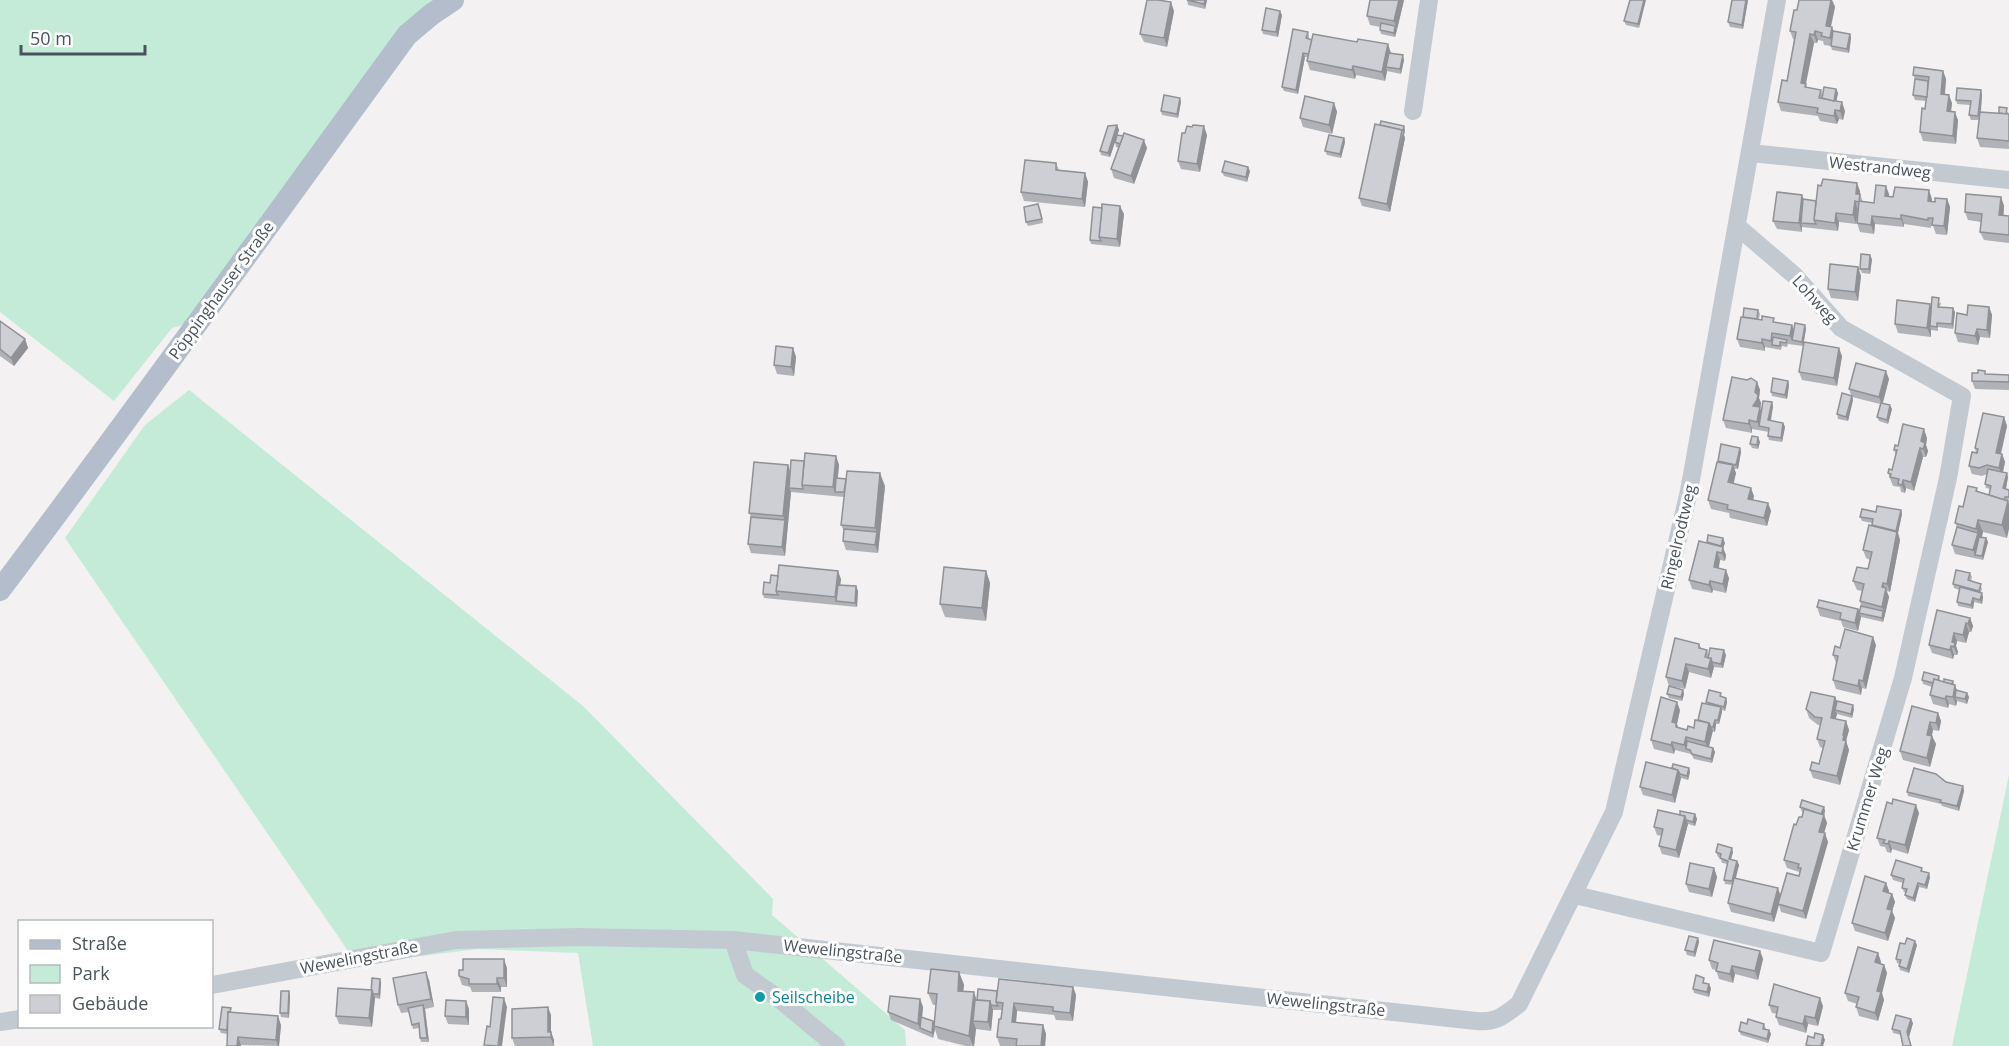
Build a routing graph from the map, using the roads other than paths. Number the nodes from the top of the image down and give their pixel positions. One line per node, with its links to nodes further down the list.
1 (453, 0): 9 (main road, Pöppinghauser Straße)
2 (1429, 0): 4 (street)
3 (1778, 0): 5 (street, Ringelrodtweg)
4 (1413, 111)
5 (1751, 153): 6 (street, Westrandweg); 7 (street, Ringelrodtweg)
6 (2009, 180)
7 (1738, 227): 8 (street, Lohweg); 10 (street, Ringelrodtweg)
8 (1962, 396): 10 (street, Krummer Weg)
9 (0, 590)
10 (1575, 895): 14 (street, Ringelrodtweg)
11 (733, 940): 12 (street, Wewelingstraße); 14 (street, Wewelingstraße); 16 (street)
12 (213, 985)
13 (18, 1019): 15 (street)
14 (1476, 1021)
15 (0, 1022)
16 (836, 1046)

